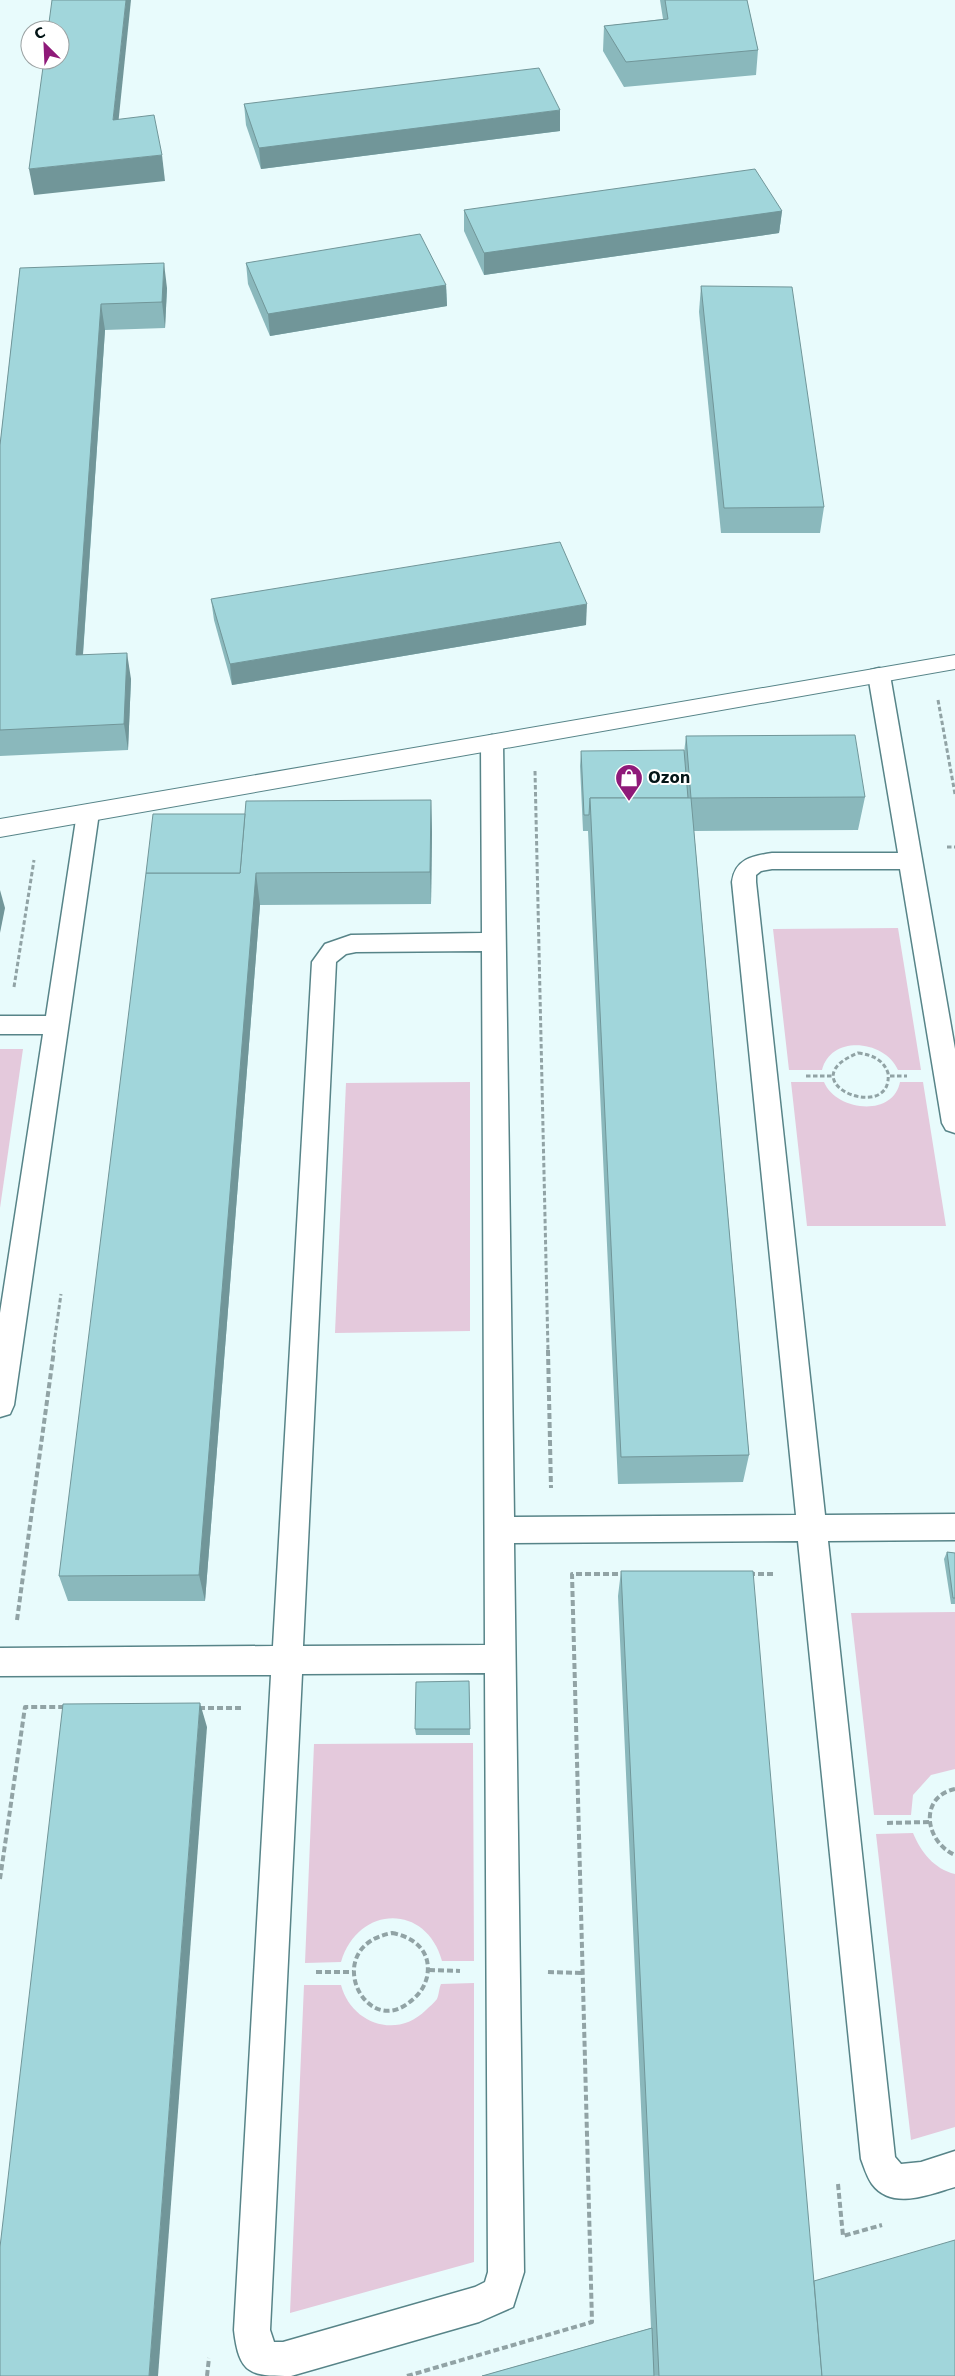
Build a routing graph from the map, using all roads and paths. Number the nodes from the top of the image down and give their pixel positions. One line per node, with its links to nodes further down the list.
1 (955, 662): 2 (street)
2 (879, 675): 4 (street); 10 (lane)
3 (937, 696): 6 (path)
4 (492, 743): 7 (street); 11 (lane)
5 (535, 765): 19 (path)
6 (955, 794)
7 (88, 813): 8 (street); 13 (lane)
8 (0, 828)
9 (34, 858): 12 (path)
10 (910, 861): 16 (lane); 21 (lane)
11 (494, 942): 22 (lane); 28 (lane)
12 (14, 989)
13 (56, 1025): 14 (lane); 18 (lane)
14 (0, 1026)
15 (890, 1076): 15 (path)
16 (955, 1123)
17 (62, 1289): 26 (path)
18 (0, 1405)
19 (551, 1491)
20 (955, 1527): 21 (lane)
21 (812, 1528): 22 (lane); 37 (lane)
22 (500, 1530): 27 (lane)
23 (631, 1574): 42 (path)
24 (740, 1574): 25 (path)
25 (779, 1574)
26 (26, 1621)
27 (501, 1659): 28 (lane); 28 (lane)
28 (287, 1660): 29 (lane)
29 (0, 1662)
30 (73, 1707): 35 (path)
31 (190, 1708): 32 (path)
32 (248, 1708)
33 (955, 1789): 34 (path)
34 (955, 1855)
35 (0, 1879)
36 (429, 1970): 36 (path)
37 (955, 2169)
38 (837, 2177): 39 (path)
39 (890, 2223)
40 (209, 2356): 41 (path)
41 (207, 2376)
42 (407, 2376)

